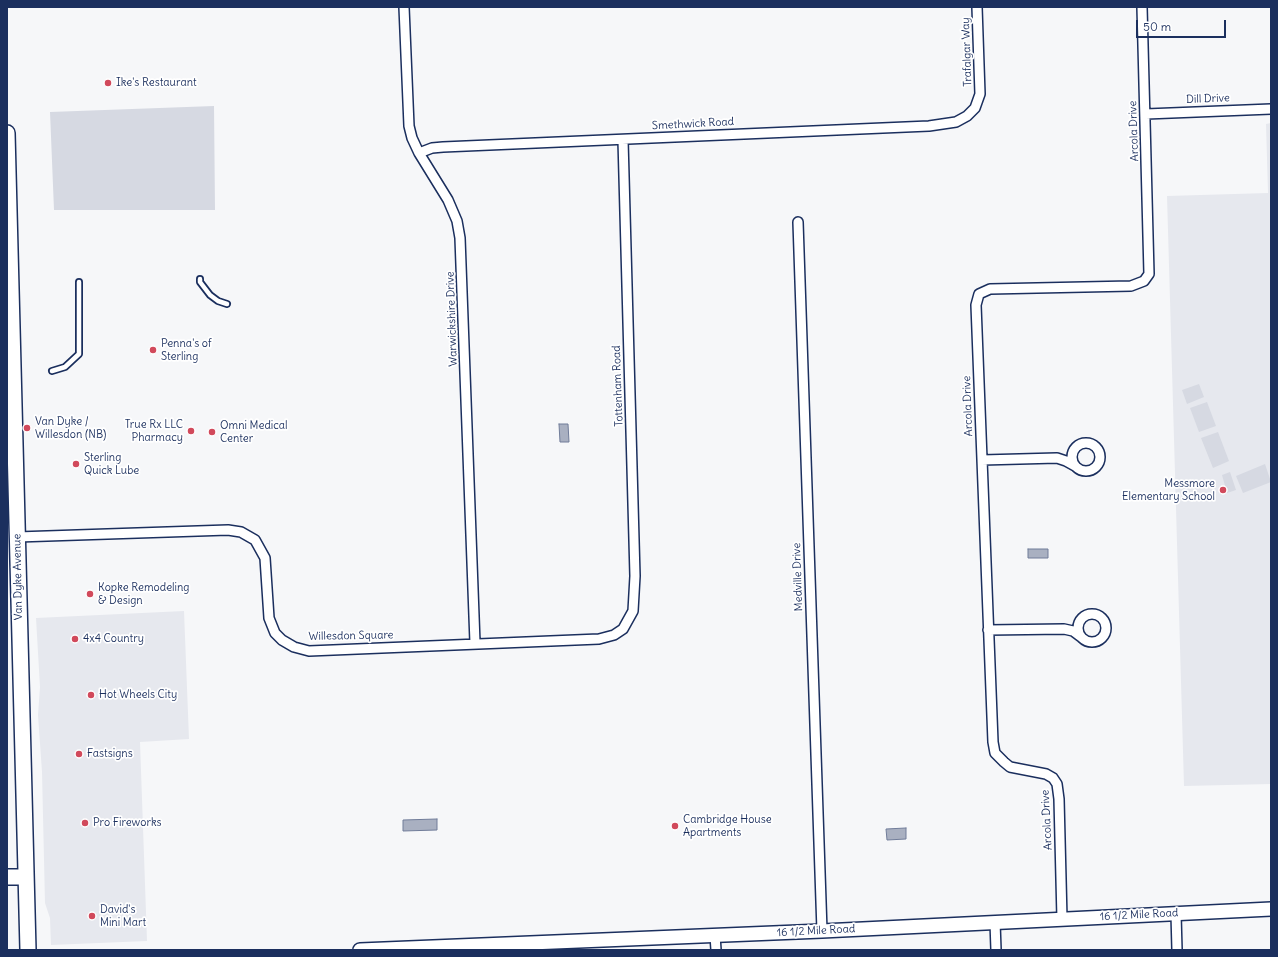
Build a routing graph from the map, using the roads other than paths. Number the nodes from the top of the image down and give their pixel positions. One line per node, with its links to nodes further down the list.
1 (404, 7): 9 (street, Warwickshire Drive)
2 (977, 7): 6 (street, Trafalgar Way)
3 (1142, 7): 5 (street, Arcola Drive)
4 (1271, 109): 5 (street, Dill Drive)
5 (1146, 114): 18 (street, Arcola Drive)
6 (967, 116): 8 (street, Smethwick Road)
7 (7, 133): 14 (main road, Van Dyke Avenue)
8 (622, 140): 9 (street, Smethwick Road); 23 (street, Tottenham Road)
9 (419, 153): 26 (street, Warwickshire Drive)
10 (798, 222): 33 (street, Medville Drive)
11 (200, 279): 13 (lane)
12 (79, 282): 15 (lane)
13 (227, 304)
14 (10, 330): 20 (main road, Van Dyke Avenue)
15 (52, 371)
16 (1074, 449): 17 (street); 19 (street); 19 (street)
17 (1057, 458): 18 (street); 19 (street)
18 (982, 460): 24 (street, Arcola Drive)
19 (1075, 466)
20 (17, 537): 26 (street, Willesdon Square); 28 (main road, Van Dyke Avenue)
21 (1080, 620): 22 (street); 25 (street); 25 (street)
22 (1064, 628): 24 (street); 25 (street)
23 (623, 629): 26 (street, Willesdon Square)
24 (988, 630): 31 (street, Arcola Drive)
25 (1081, 637)
26 (475, 643)
27 (7, 877): 28 (main road)
28 (26, 877): 36 (main road, Van Dyke Avenue)
29 (1271, 909): 30 (street, 16 1/2 Mile Road)
30 (1176, 914): 31 (street, 16 1/2 Mile Road); 40 (street)
31 (1062, 919): 32 (street, 16 1/2 Mile Road)
32 (995, 922): 33 (street, 16 1/2 Mile Road); 39 (street)
33 (822, 931): 34 (street, 16 1/2 Mile Road)
34 (715, 935): 35 (street, 16 1/2 Mile Road); 38 (street)
35 (546, 946): 37 (street, 16 1/2 Mile Road)
36 (28, 950)
37 (360, 950)
38 (716, 950)
39 (996, 950)
40 (1178, 950)

